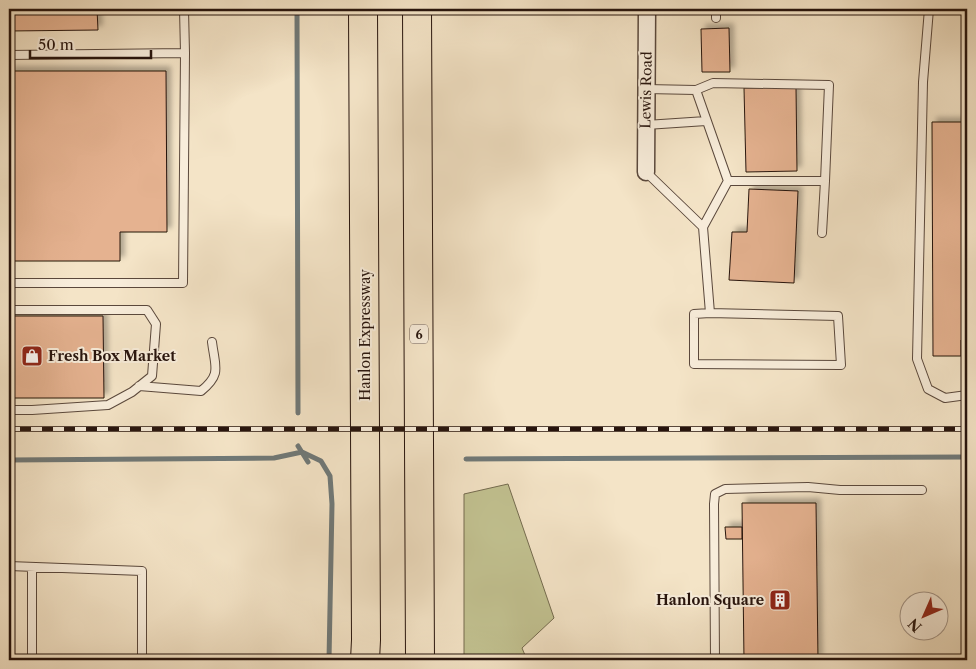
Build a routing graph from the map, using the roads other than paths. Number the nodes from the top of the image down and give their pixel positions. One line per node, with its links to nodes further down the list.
1 (184, 9): 8 (lane)
2 (363, 9): 32 (highway, Hanlon Expressway)
3 (417, 9): 33 (highway, 6)
4 (647, 9): 10 (street, Lewis Road)
5 (716, 9): 7 (lane)
6 (929, 9): 24 (lane)
7 (716, 18)
8 (185, 53): 9 (lane); 19 (lane)
9 (9, 55)
10 (646, 89): 11 (lane); 13 (street, Lewis Road)
11 (696, 90): 12 (lane); 16 (lane)
12 (706, 121): 13 (lane); 15 (lane)
13 (646, 125): 14 (street, Lewis Road)
14 (646, 172): 17 (lane)
15 (728, 181): 16 (lane); 17 (lane)
16 (825, 181): 18 (lane)
17 (703, 227): 21 (lane)
18 (822, 232)
19 (9, 283)
20 (9, 310): 23 (lane)
21 (710, 313): 21 (lane)
22 (212, 342): 23 (lane)
23 (139, 386): 25 (lane)
24 (967, 395)
25 (9, 410)
26 (922, 490): 34 (lane)
27 (9, 566): 28 (lane)
28 (32, 567): 30 (lane); 31 (lane)
29 (9, 660): 30 (lane)
30 (32, 660)
31 (142, 660)
32 (365, 660)
33 (420, 660)
34 (716, 660)

